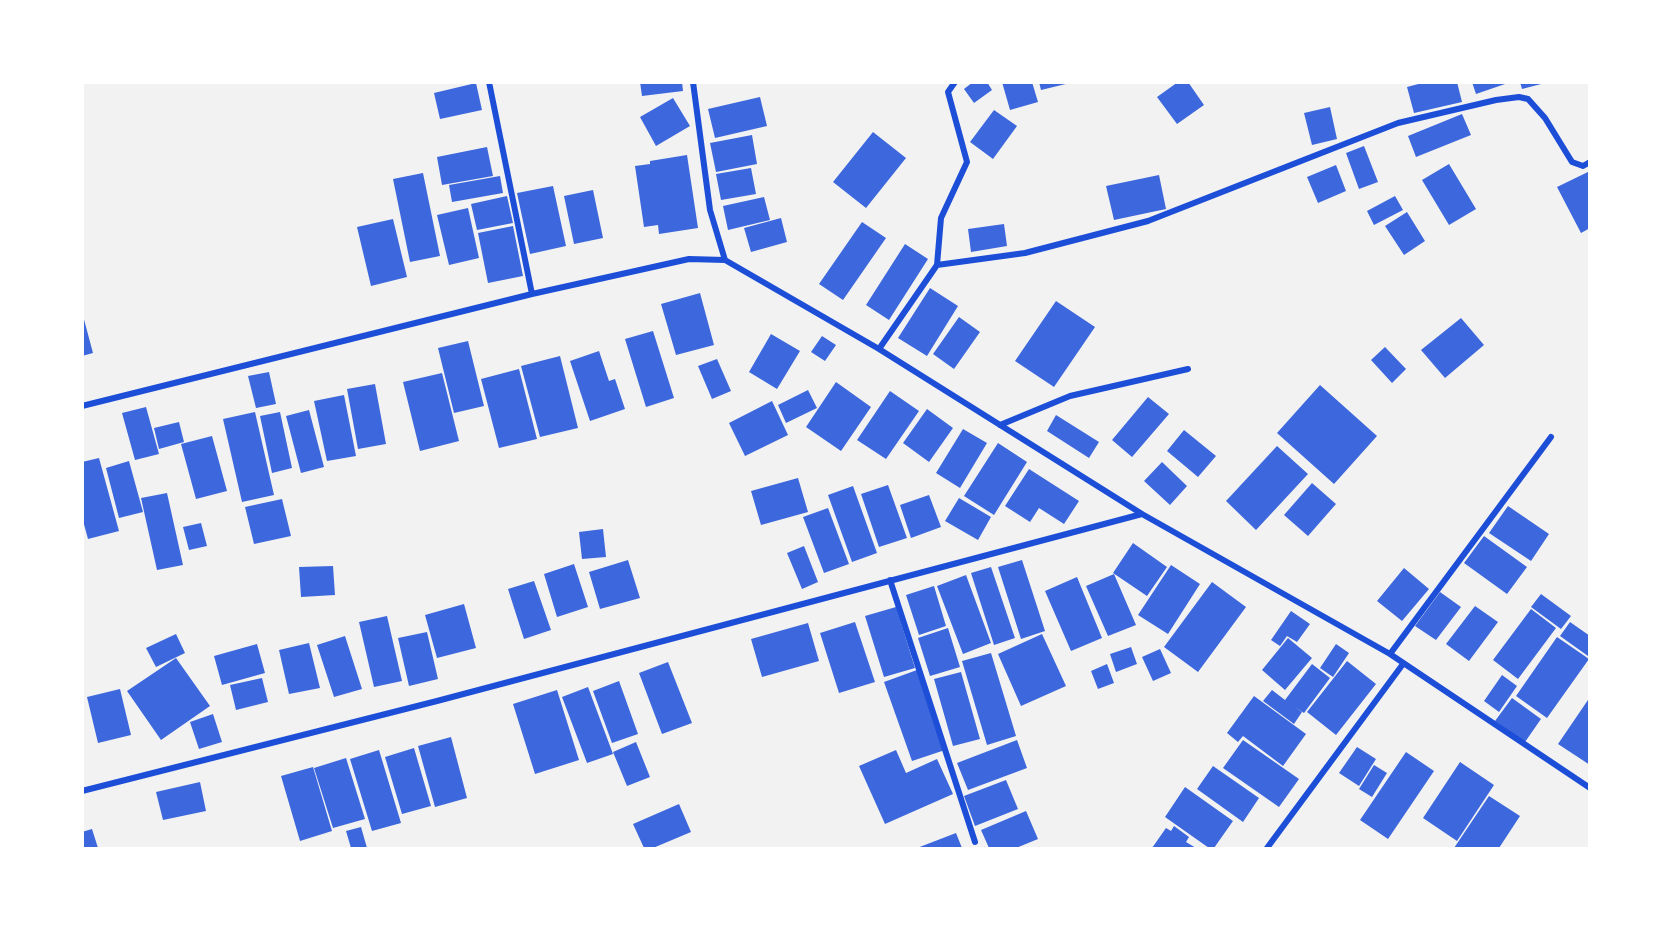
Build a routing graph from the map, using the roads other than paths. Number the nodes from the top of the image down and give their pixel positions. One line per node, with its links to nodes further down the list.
1 (489, 82): 7 (street)
2 (693, 82): 5 (street)
3 (955, 82): 6 (street)
4 (1590, 162): 6 (street)
5 (725, 260): 7 (street); 8 (street)
6 (937, 265): 8 (street)
7 (532, 294): 10 (street)
8 (879, 349): 11 (street)
9 (1188, 369): 11 (street)
10 (82, 406)
11 (1000, 425): 13 (street)
12 (1551, 437): 15 (street)
13 (1142, 514): 14 (street); 15 (street)
14 (890, 580): 18 (street); 19 (street)
15 (1390, 654): 16 (street)
16 (1403, 664): 17 (street); 20 (street)
17 (1590, 788)
18 (82, 791)
19 (975, 842)
20 (1267, 849)

